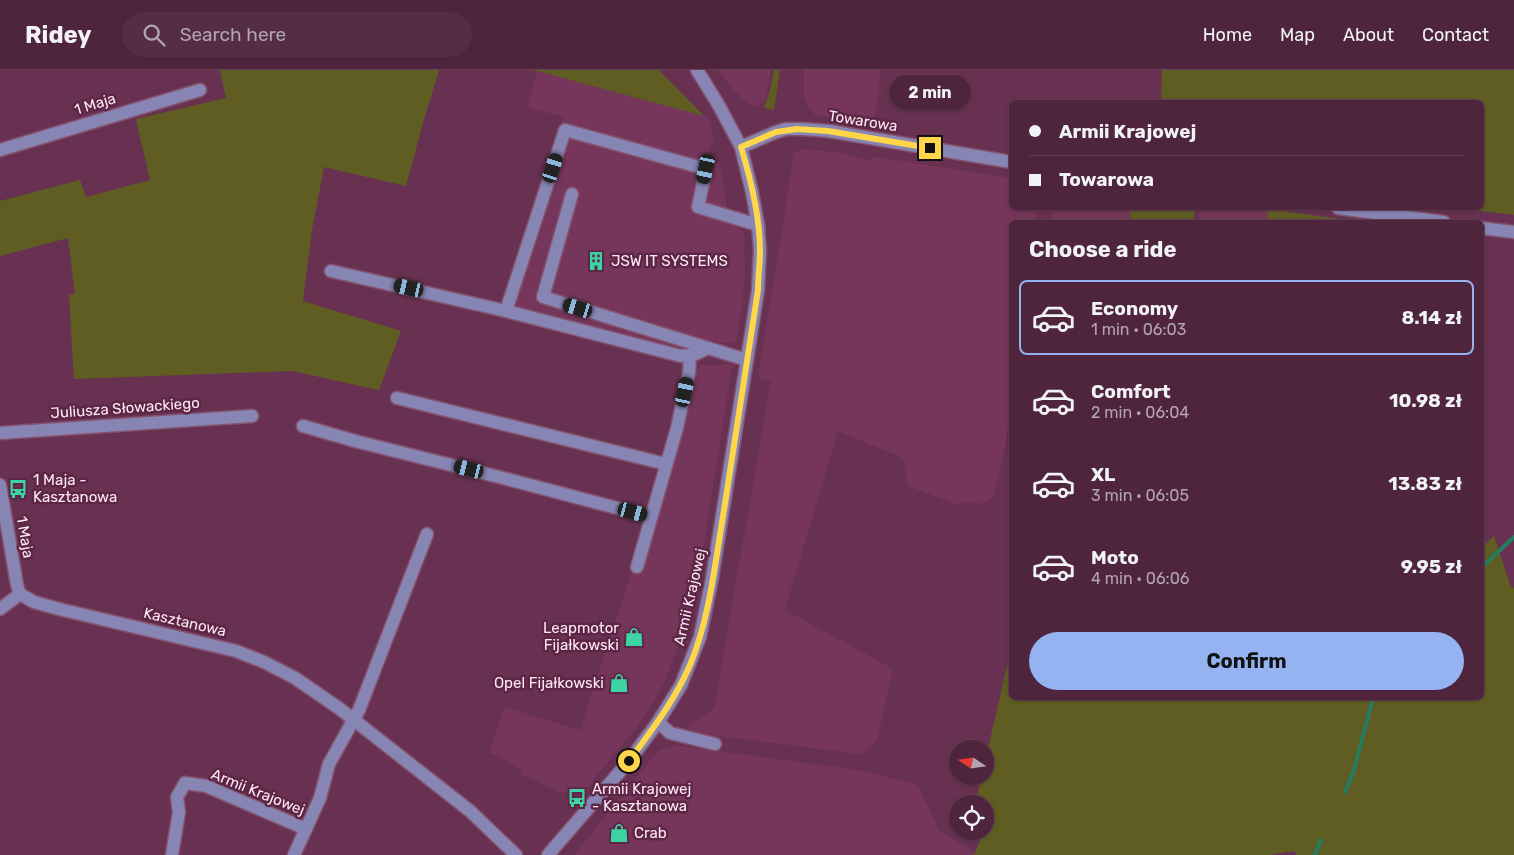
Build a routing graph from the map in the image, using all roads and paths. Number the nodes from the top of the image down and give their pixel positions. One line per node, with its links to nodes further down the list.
1 (697, 70): 3 (street, Armii Krajowej)
2 (200, 90): 4 (street, 1 Maja)
3 (741, 147): 5 (street, Towarowa); 9 (street, Armii Krajowej)
4 (0, 150)
5 (1009, 162)
6 (572, 194): 14 (street)
7 (1353, 210): 8 (street)
8 (1429, 220)
9 (758, 225): 13 (street); 16 (street, Armii Krajowej)
10 (1484, 228): 11 (street)
11 (1514, 232)
12 (331, 270): 13 (street)
13 (506, 311): 15 (street)
14 (708, 348): 15 (street); 16 (street)
15 (690, 355): 21 (street)
16 (748, 360): 29 (street, Armii Krajowej)
17 (397, 398): 21 (street)
18 (252, 416): 20 (street, Juliusza Słowackiego)
19 (303, 426): 23 (street)
20 (0, 433)
21 (666, 464): 23 (street)
22 (0, 485): 26 (street, 1 Maja)
23 (651, 517): 25 (street)
24 (427, 534): 28 (street)
25 (637, 567)
26 (20, 594): 27 (street); 28 (street, Kasztanowa)
27 (0, 609)
28 (354, 720): 31 (street); 34 (street, Kasztanowa)
29 (658, 722): 30 (street); 35 (street, Armii Krajowej)
30 (715, 744)
31 (306, 829): 32 (street, Armii Krajowej); 33 (street, Armii Krajowej)
32 (172, 855)
33 (294, 855)
34 (516, 855)
35 (548, 855)

